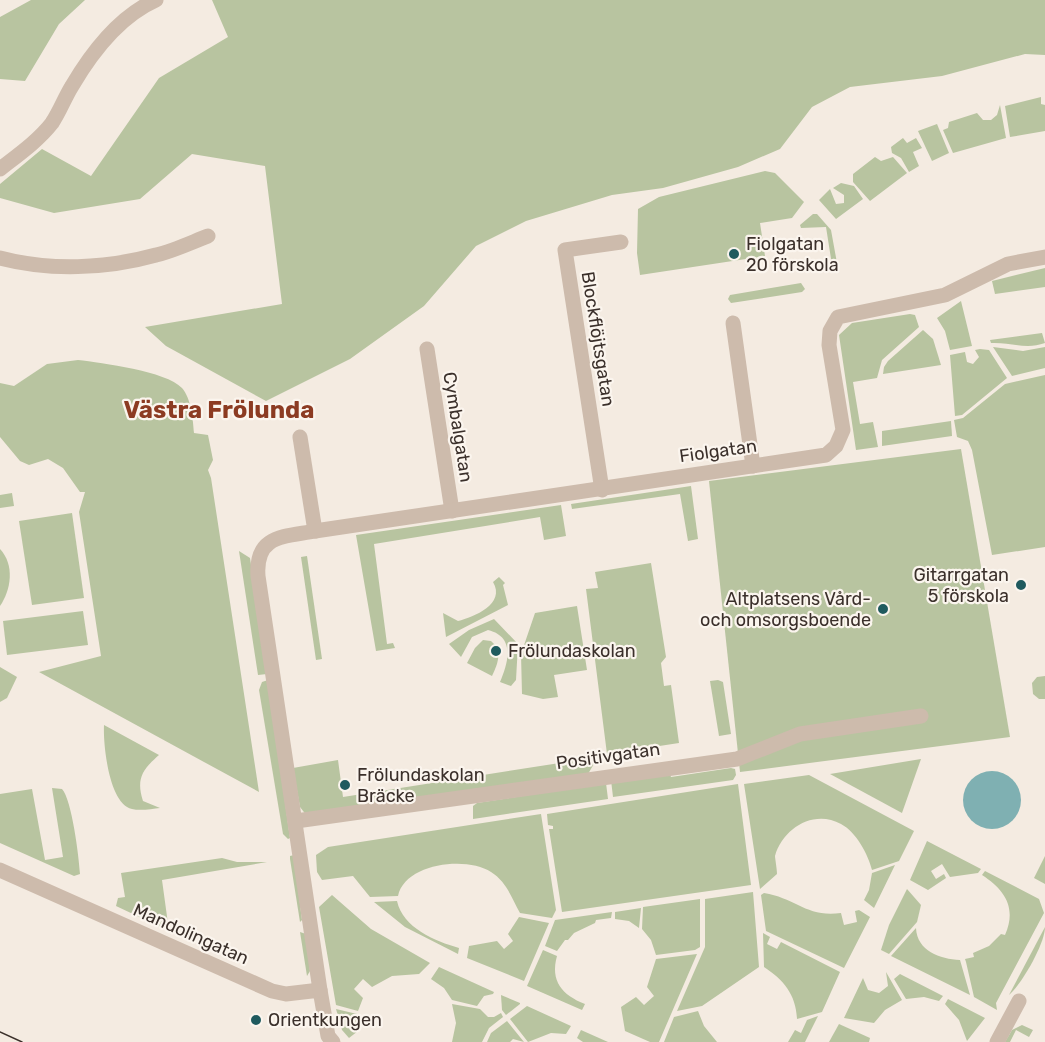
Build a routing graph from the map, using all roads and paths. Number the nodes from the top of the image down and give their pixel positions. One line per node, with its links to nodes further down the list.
1 (156, 0): 2 (street)
2 (0, 169)
3 (208, 236): 6 (street)
4 (621, 242): 11 (street, Blockflöjtsgatan)
5 (1045, 257): 10 (street, Fiolgatan)
6 (0, 258)
7 (733, 323): 10 (street)
8 (427, 349): 12 (street, Cymbalgatan)
9 (300, 437): 13 (street)
10 (753, 466): 11 (street, Fiolgatan)
11 (602, 490): 12 (street, Fiolgatan)
12 (452, 511): 13 (street, Fiolgatan)
13 (315, 531): 15 (street, Fiolgatan)
14 (921, 716): 15 (street, Positivgatan)
15 (296, 821): 17 (street)
16 (0, 870): 17 (street, Mandolingatan)
17 (320, 990): 19 (street)
18 (1020, 1001): 20 (street)
19 (333, 1042)
20 (997, 1042)

